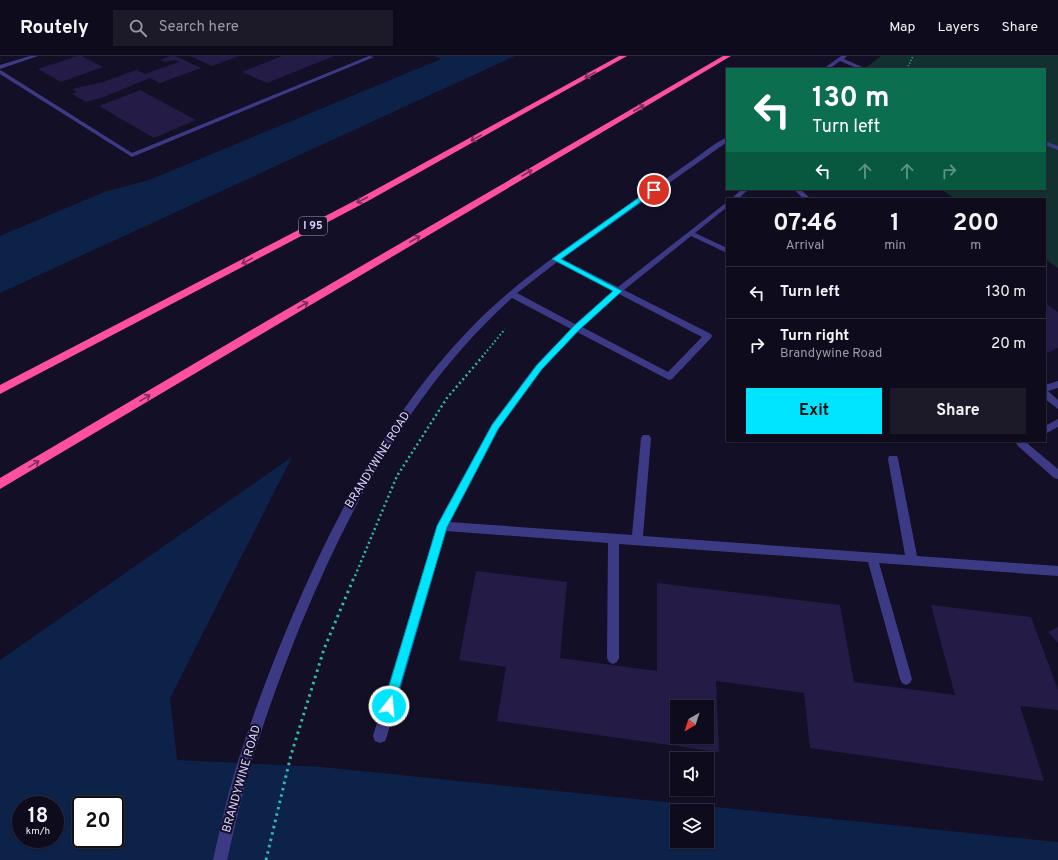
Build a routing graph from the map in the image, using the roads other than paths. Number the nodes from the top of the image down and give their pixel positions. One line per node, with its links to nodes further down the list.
1 (35, 56): 6 (street)
2 (368, 56): 9 (street)
3 (624, 56): 25 (highway, I 95, one-way to 25)
4 (728, 56): 35 (highway, one-way to 4)
5 (842, 58): 7 (street); 8 (street)
6 (0, 67)
7 (827, 68)
8 (862, 68)
9 (0, 72)
10 (726, 140): 20 (street, BRANDYWINE ROAD)
11 (1046, 143): 12 (street)
12 (1058, 148)
13 (745, 190): 15 (street)
14 (797, 190): 16 (street)
15 (735, 198)
16 (807, 198)
17 (726, 205): 18 (street)
18 (690, 233): 19 (street); 21 (street)
19 (726, 251)
20 (556, 259): 21 (street); 22 (street, BRANDYWINE ROAD)
21 (618, 291): 23 (street); 23 (street)
22 (512, 294): 23 (street); 45 (street, BRANDYWINE ROAD)
23 (576, 328): 36 (street)
24 (1058, 384): 26 (street)
25 (0, 390)
26 (1046, 390)
27 (1046, 395): 28 (street)
28 (1058, 405)
29 (1058, 423): 30 (street)
30 (1046, 429)
31 (646, 438): 38 (street)
32 (1023, 442): 34 (street)
33 (893, 459): 40 (street)
34 (1058, 475)
35 (0, 484)
36 (442, 526): 37 (street); 44 (street)
37 (614, 539): 38 (street); 42 (street)
38 (637, 540): 39 (street)
39 (872, 557): 40 (street); 43 (street)
40 (912, 560): 41 (street)
41 (1058, 571)
42 (613, 658)
43 (906, 679)
44 (380, 736)
45 (220, 860)

